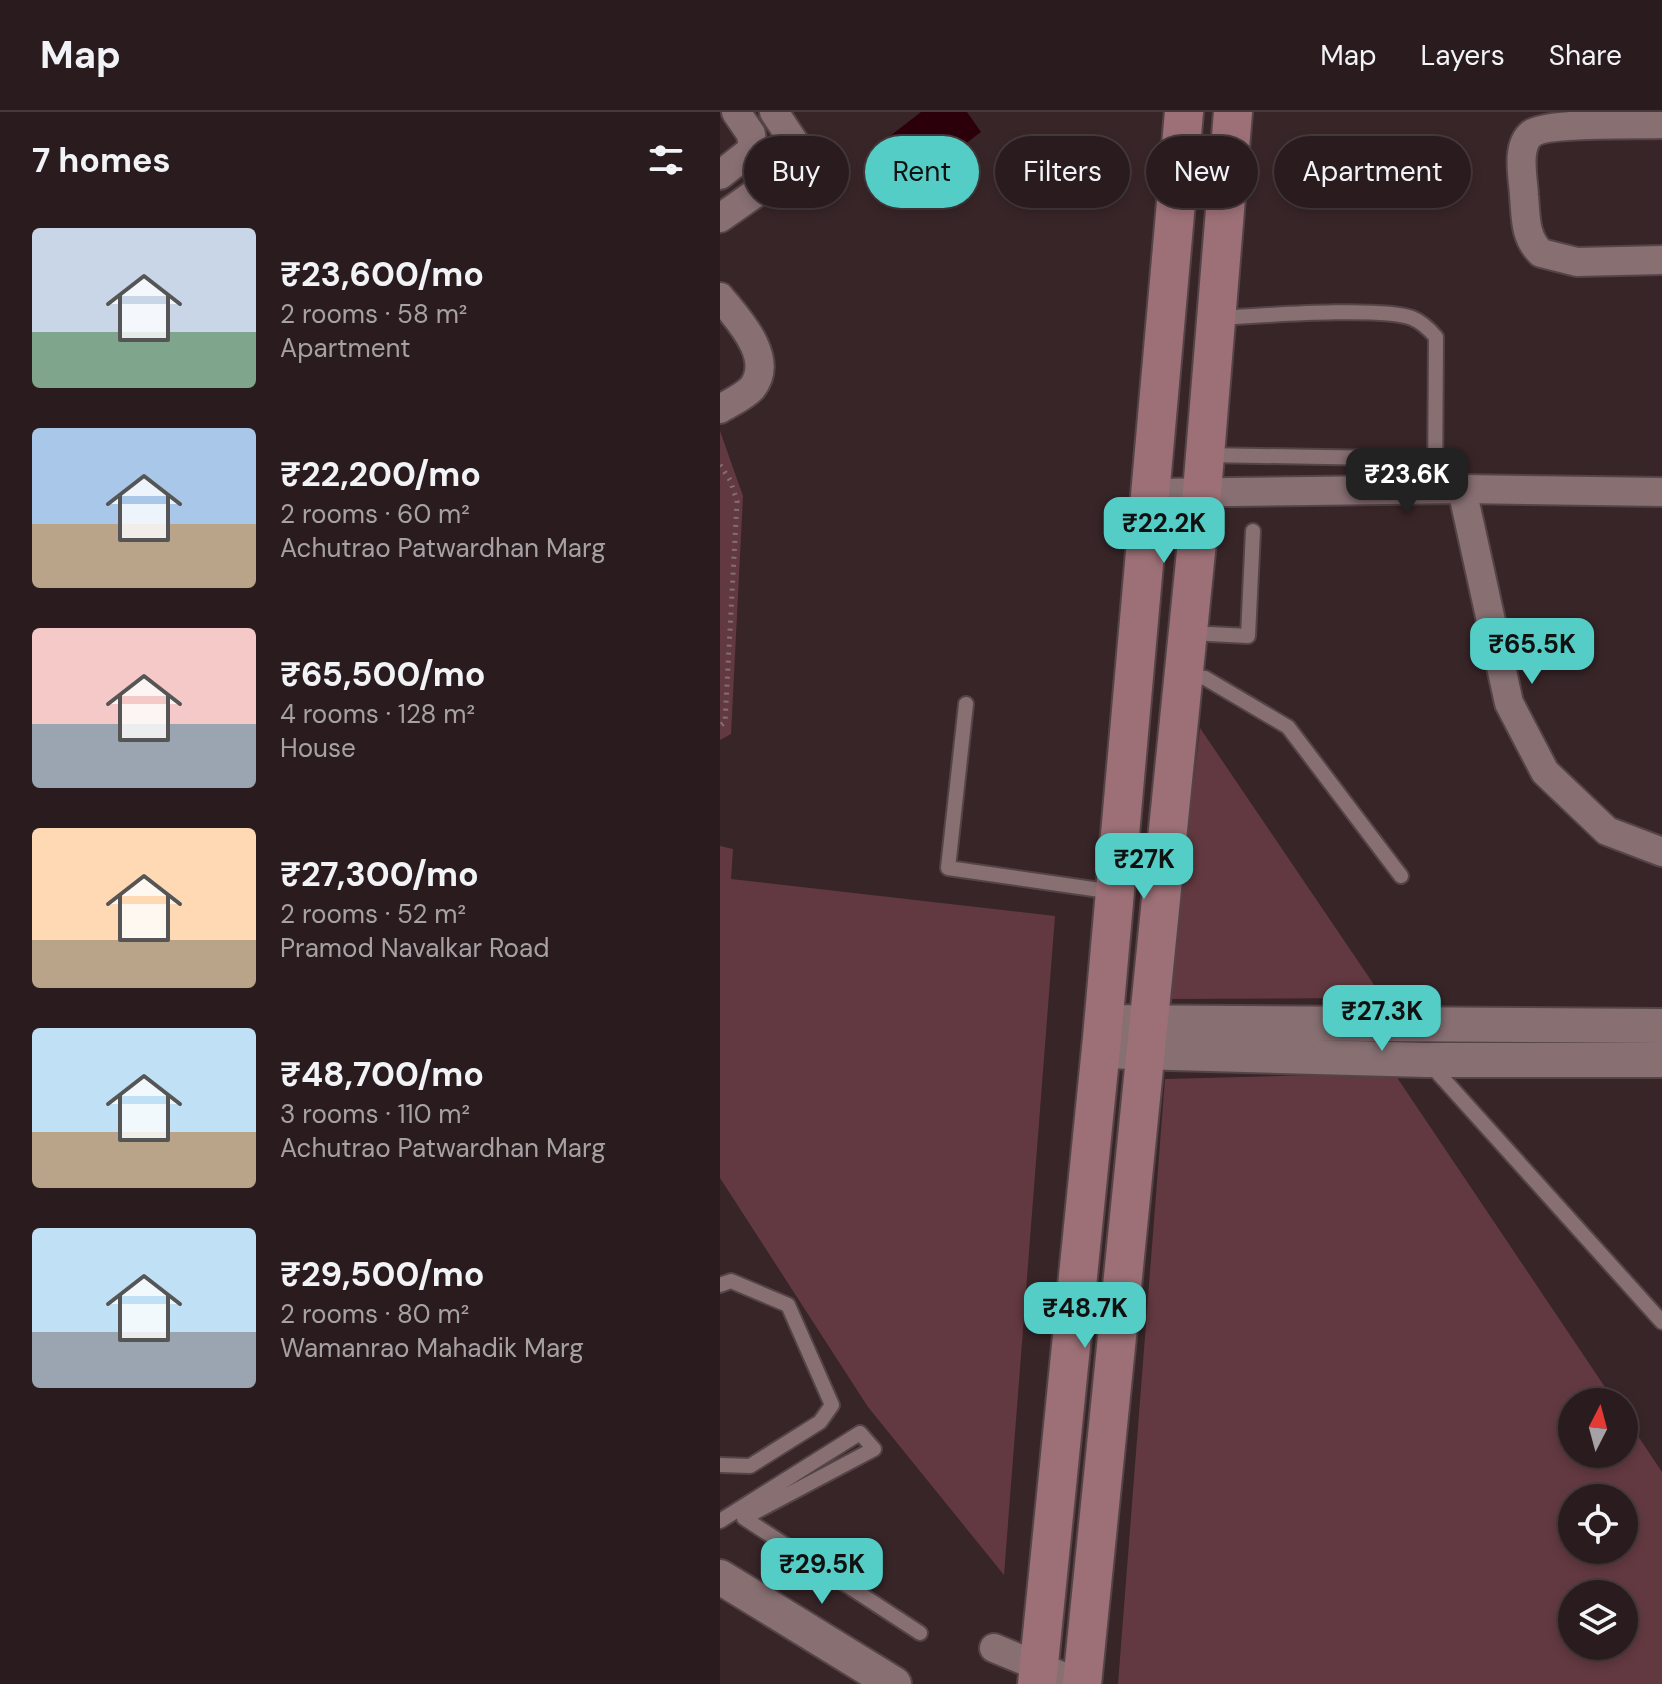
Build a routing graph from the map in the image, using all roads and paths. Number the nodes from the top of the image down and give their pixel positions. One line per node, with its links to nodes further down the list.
1 (736, 112): 6 (street)
2 (774, 112): 7 (street)
3 (1184, 112): 18 (main road)
4 (1233, 112): 10 (main road)
5 (1662, 124): 8 (street)
6 (720, 175)
7 (720, 218)
8 (1662, 260)
9 (720, 297): 11 (street)
10 (1216, 318): 12 (main road); 13 (lane)
11 (720, 409)
12 (1205, 455): 13 (lane); 16 (main road)
13 (1435, 459): 15 (lane)
14 (720, 465): 23 (path)
15 (1448, 489): 16 (street); 17 (street); 24 (street)
16 (1202, 492): 18 (street); 20 (main road)
17 (1662, 492)
18 (1151, 493): 26 (main road)
19 (1253, 531): 20 (lane)
20 (1188, 632): 21 (main road)
21 (1184, 675): 25 (lane); 29 (main road)
22 (966, 704): 26 (lane)
23 (720, 726)
24 (1662, 852)
25 (1401, 876)
26 (1114, 892): 28 (main road)
27 (1662, 1026): 29 (street)
28 (1102, 1037): 29 (street); 39 (main road)
29 (1148, 1038): 30 (street); 41 (main road)
30 (1426, 1060): 31 (street); 33 (lane)
31 (1662, 1060)
32 (720, 1285): 34 (lane)
33 (1662, 1322)
34 (720, 1465)
35 (720, 1521): 37 (lane)
36 (720, 1577): 40 (street)
37 (920, 1633)
38 (994, 1648): 39 (street)
39 (1038, 1676): 41 (street)
40 (894, 1684)
41 (1082, 1684)

